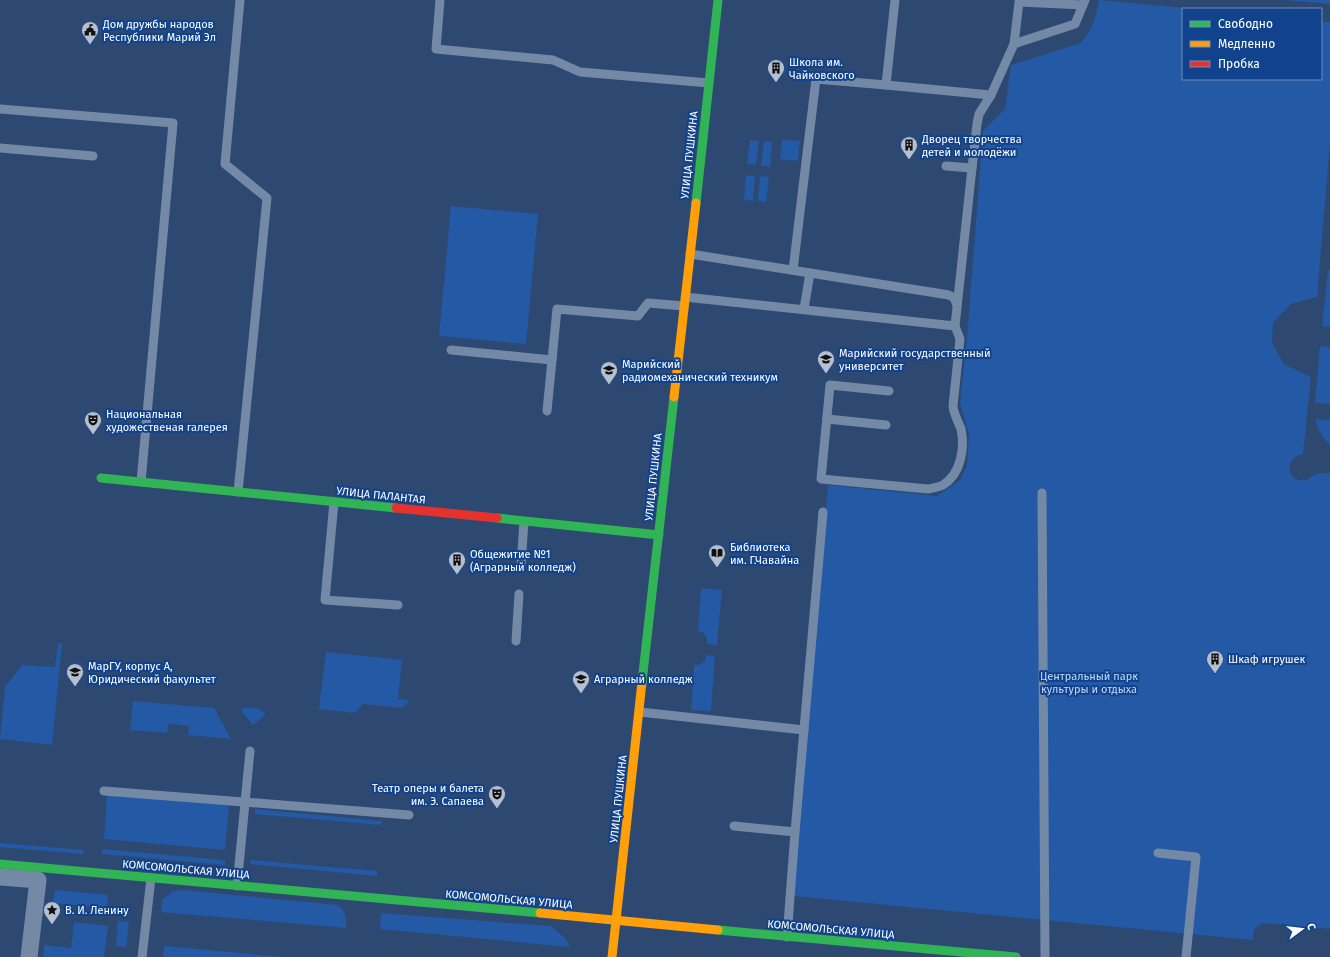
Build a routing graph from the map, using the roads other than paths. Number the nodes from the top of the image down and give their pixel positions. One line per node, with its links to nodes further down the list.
1 (240, 0): 31 (lane)
2 (440, 0): 7 (lane)
3 (718, 0): 7 (street, УЛИЦА ПУШКИНА)
4 (895, 0): 8 (lane)
5 (1084, 3): 6 (lane); 6 (lane)
6 (1014, 44): 9 (lane)
7 (708, 83): 15 (street, УЛИЦА ПУШКИНА)
8 (886, 85): 9 (lane); 16 (lane)
9 (991, 96): 14 (lane)
10 (0, 109): 30 (lane)
11 (0, 148): 12 (lane)
12 (93, 156)
13 (946, 166): 14 (lane)
14 (972, 168): 19 (lane)
15 (690, 254): 16 (lane); 18 (street, УЛИЦА ПУШКИНА)
16 (793, 270): 17 (lane)
17 (810, 273): 19 (lane); 21 (lane)
18 (685, 296): 20 (street, УЛИЦА ПУШКИНА); 21 (lane)
19 (957, 305): 22 (lane)
20 (684, 306): 24 (lane); 36 (street, УЛИЦА ПУШКИНА)
21 (804, 309): 22 (lane)
22 (955, 326): 27 (lane)
23 (450, 350): 24 (lane)
24 (552, 360): 26 (lane)
25 (889, 391): 27 (lane)
26 (547, 410)
27 (827, 419): 28 (lane)
28 (886, 425)
29 (101, 478): 30 (street, УЛИЦА ПАЛАНТАЯ)
30 (141, 482): 31 (street, УЛИЦА ПАЛАНТАЯ)
31 (238, 492): 33 (street, УЛИЦА ПАЛАНТАЯ)
32 (1042, 493): 60 (lane)
33 (334, 502): 35 (street, УЛИЦА ПАЛАНТАЯ); 39 (lane)
34 (823, 512): 42 (lane)
35 (524, 521): 36 (street, УЛИЦА ПАЛАНТАЯ); 37 (lane)
36 (659, 535): 41 (street, УЛИЦА ПУШКИНА)
37 (521, 566)
38 (519, 594): 40 (lane)
39 (398, 605)
40 (516, 641)
41 (640, 712): 42 (lane); 54 (street, УЛИЦА ПУШКИНА)
42 (804, 730): 48 (lane)
43 (250, 751): 45 (lane)
44 (104, 790): 45 (lane)
45 (245, 802): 46 (lane); 53 (lane)
46 (408, 816)
47 (734, 826): 48 (lane)
48 (795, 832): 55 (lane)
49 (1158, 853): 61 (lane)
50 (0, 864): 52 (street, КОМСОМОЛЬСКАЯ УЛИЦА)
51 (0, 877): 56 (street)
52 (150, 878): 53 (street, КОМСОМОЛЬСКАЯ УЛИЦА); 57 (lane)
53 (237, 886): 54 (street, КОМСОМОЛЬСКАЯ УЛИЦА)
54 (616, 921): 55 (street, КОМСОМОЛЬСКАЯ УЛИЦА); 58 (street, УЛИЦА ПУШКИНА)
55 (786, 937): 59 (street, КОМСОМОЛЬСКАЯ УЛИЦА)
56 (29, 957)
57 (142, 957)
58 (612, 957)
59 (1016, 957)
60 (1045, 957)
61 (1186, 957)

